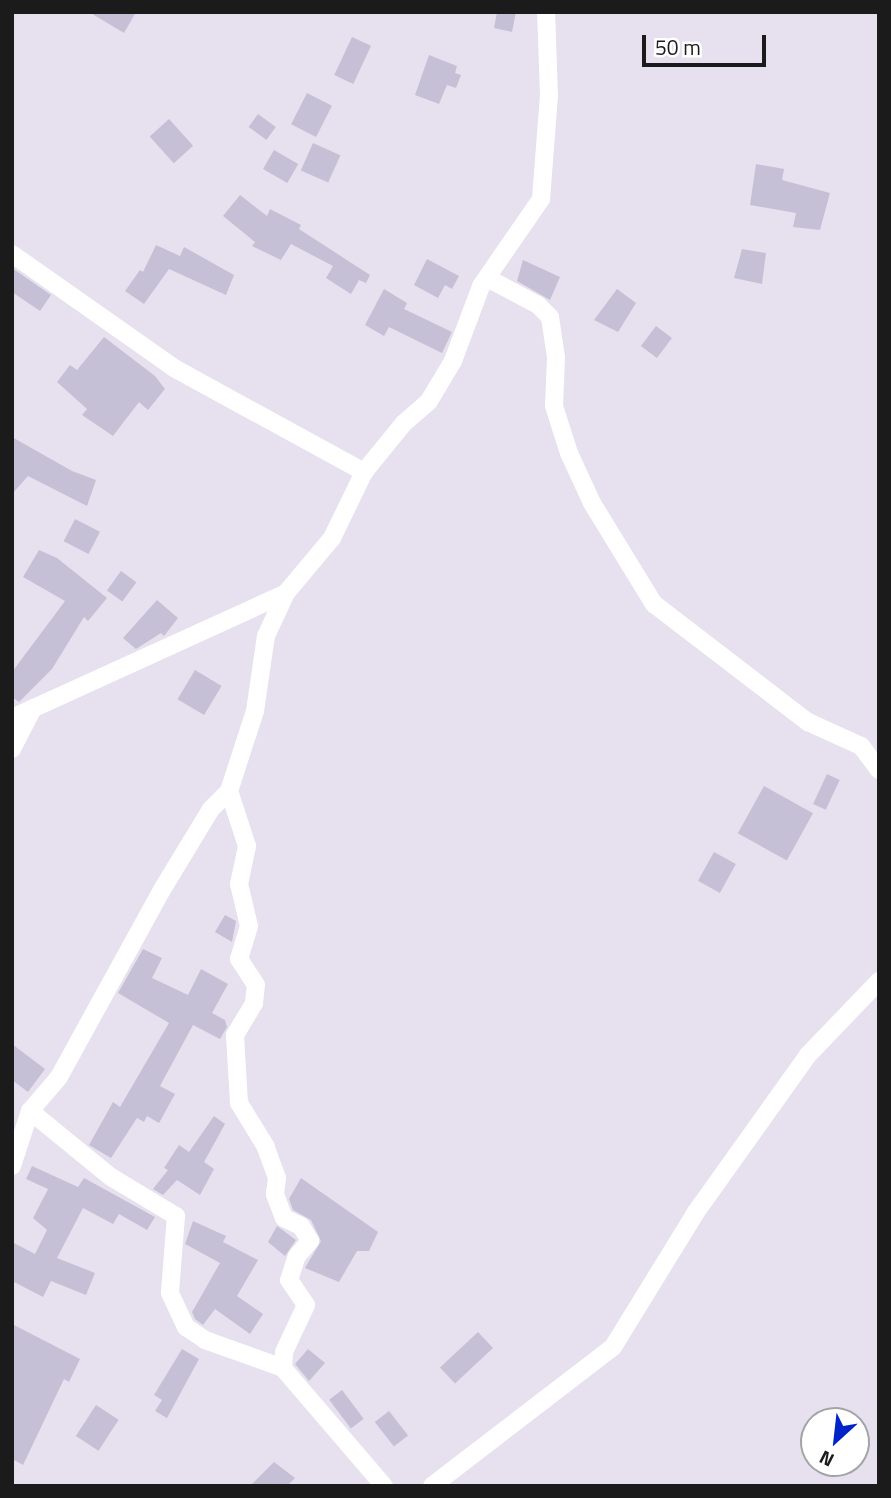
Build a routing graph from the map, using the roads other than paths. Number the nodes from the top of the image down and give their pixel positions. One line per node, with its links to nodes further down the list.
1 (546, 12): 3 (street)
2 (12, 254): 4 (street)
3 (487, 278): 4 (street); 9 (street)
4 (364, 472): 5 (street)
5 (286, 593): 6 (street); 10 (street)
6 (33, 708): 7 (street); 8 (street)
7 (12, 718)
8 (12, 749)
9 (879, 769)
10 (229, 791): 12 (street); 14 (street)
11 (879, 981): 16 (street)
12 (30, 1111): 13 (street); 14 (street)
13 (12, 1166)
14 (283, 1368): 15 (street)
15 (384, 1486)
16 (432, 1486)

